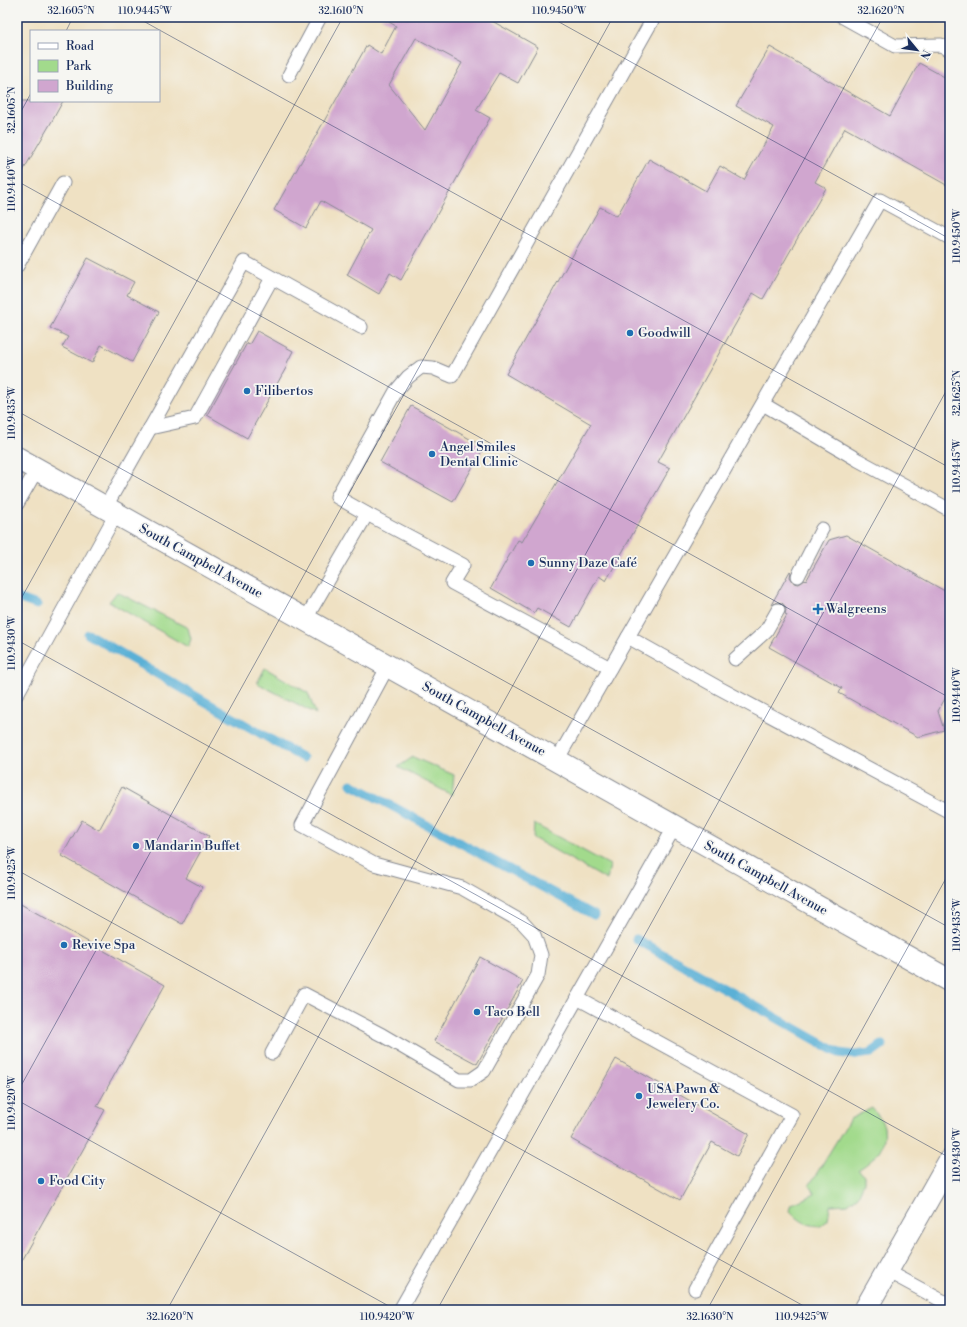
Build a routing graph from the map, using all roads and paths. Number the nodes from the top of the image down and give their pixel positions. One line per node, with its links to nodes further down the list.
1 (320, 17): 5 (lane)
2 (654, 17): 18 (lane)
3 (843, 17): 4 (lane)
4 (950, 50)
5 (289, 75)
6 (63, 183): 8 (lane)
7 (950, 238): 11 (lane)
8 (17, 266)
9 (272, 278): 10 (lane); 12 (lane); 12 (lane)
10 (361, 327)
11 (763, 404): 16 (lane); 23 (lane)
12 (150, 428): 17 (lane)
13 (17, 458): 14 (main road, South Campbell Avenue)
14 (36, 469): 15 (lane); 17 (main road, South Campbell Avenue)
15 (17, 504)
16 (950, 510)
17 (111, 511): 22 (main road, South Campbell Avenue); 27 (lane)
18 (367, 514): 22 (lane); 26 (lane)
19 (822, 529): 20 (lane)
20 (798, 576)
21 (778, 610): 24 (lane)
22 (305, 620): 25 (main road, South Campbell Avenue)
23 (628, 637): 26 (lane); 29 (lane)
24 (735, 659)
25 (388, 666): 28 (main road, South Campbell Avenue); 33 (lane)
26 (610, 668): 28 (lane)
27 (17, 694)
28 (557, 760): 30 (main road, South Campbell Avenue)
29 (950, 807)
30 (675, 826): 31 (main road, South Campbell Avenue); 32 (lane)
31 (950, 981)
32 (577, 998): 36 (lane); 38 (lane)
33 (272, 1053)
34 (950, 1160): 35 (main road)
35 (887, 1271): 37 (lane); 39 (main road)
36 (695, 1289)
37 (950, 1306)
38 (400, 1310)
39 (865, 1310)

